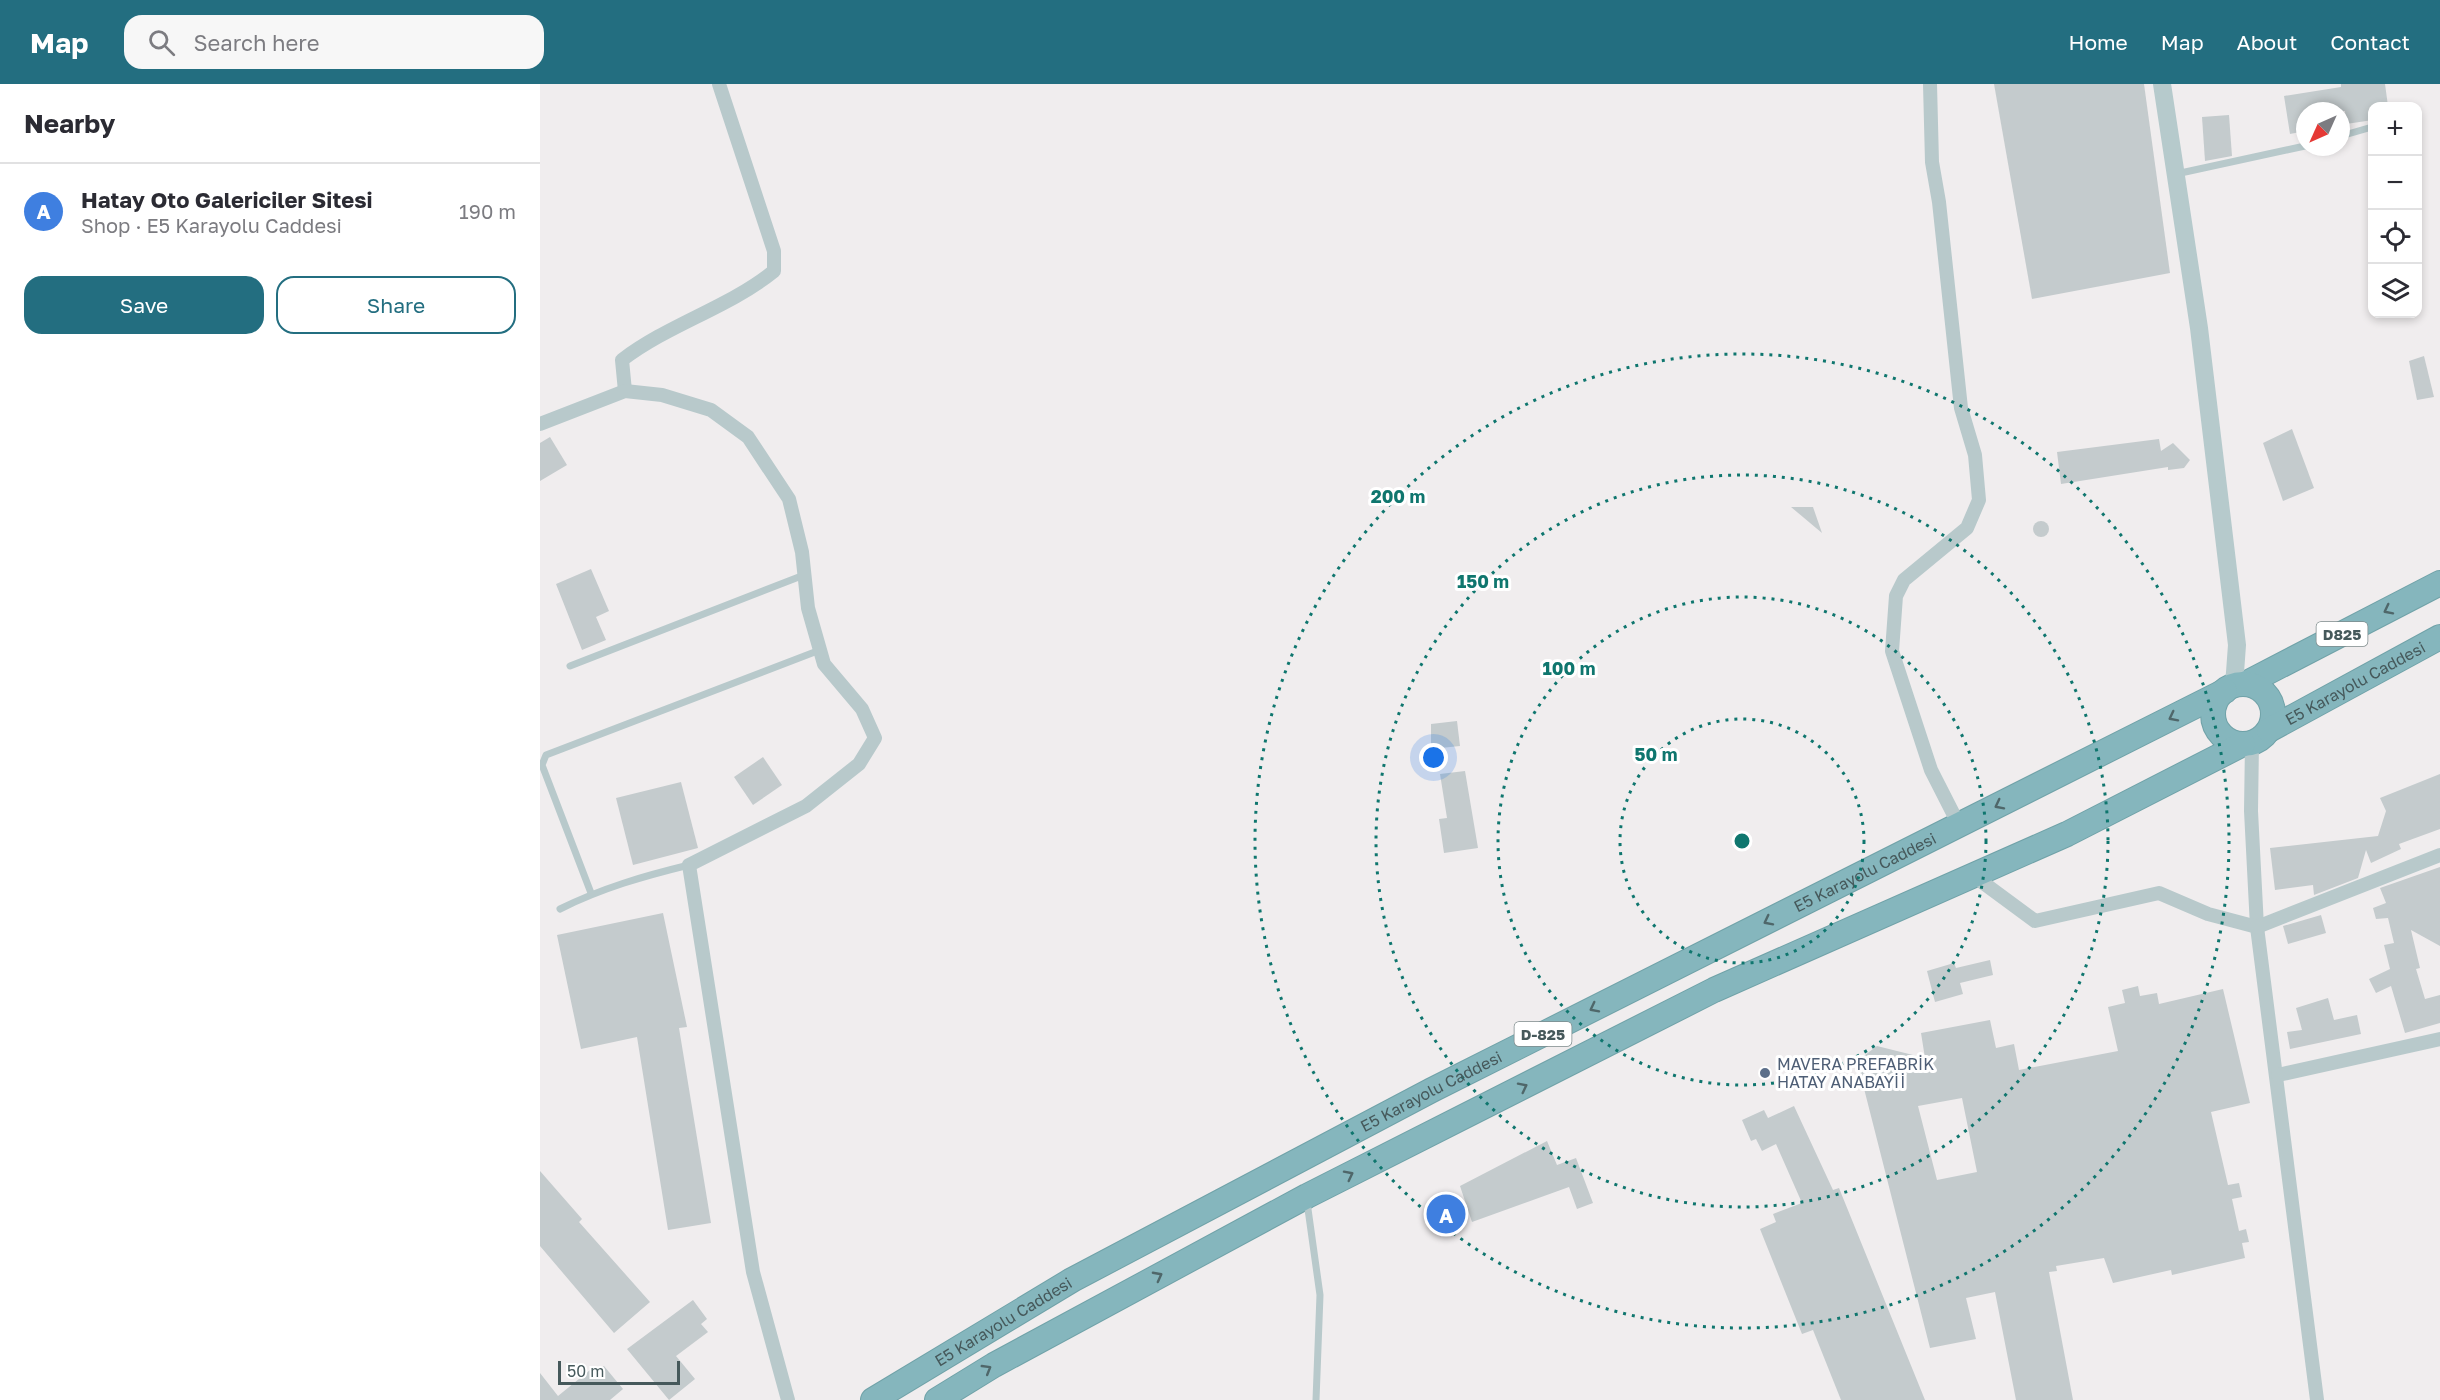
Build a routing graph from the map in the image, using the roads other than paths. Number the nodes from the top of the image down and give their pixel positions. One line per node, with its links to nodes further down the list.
1 (719, 84): 8 (street)
2 (1930, 84): 17 (street)
3 (2162, 84): 7 (street)
4 (2368, 128): 5 (lane)
5 (2350, 133)
6 (2296, 148): 7 (lane)
7 (2176, 174): 15 (street)
8 (625, 391): 9 (street); 10 (street)
9 (540, 424)
10 (804, 575): 13 (street); 14 (lane)
11 (2440, 583): 15 (highway, E5 Karayolu Caddesi / D825, one-way to 15)
12 (2440, 637): 16 (highway, E5 Karayolu Caddesi)
13 (820, 650): 19 (street); 21 (lane)
14 (570, 666)
15 (2235, 687): 16 (highway, E5 Karayolu Caddesi); 16 (highway); 17 (highway, E5 Karayolu Caddesi / D-825, one-way to 17)
16 (2255, 739): 20 (highway, E5 Karayolu Caddesi / D-825); 23 (street)
17 (1959, 825): 28 (highway, E5 Karayolu Caddesi / D-825, one-way to 28)
18 (2440, 855): 23 (street)
19 (689, 865): 21 (lane); 27 (street)
20 (1974, 876): 23 (street); 26 (highway, E5 Karayolu Caddesi / D-825, one-way to 20)
21 (591, 893): 22 (lane)
22 (560, 909)
23 (2257, 927): 25 (street)
24 (2440, 1039): 25 (street)
25 (2278, 1076): 31 (street)
26 (1307, 1196): 29 (highway, E5 Karayolu Caddesi / D-825, one-way to 26); 30 (lane)
27 (788, 1400)
28 (873, 1400)
29 (937, 1400)
30 (1316, 1400)
31 (2317, 1400)

